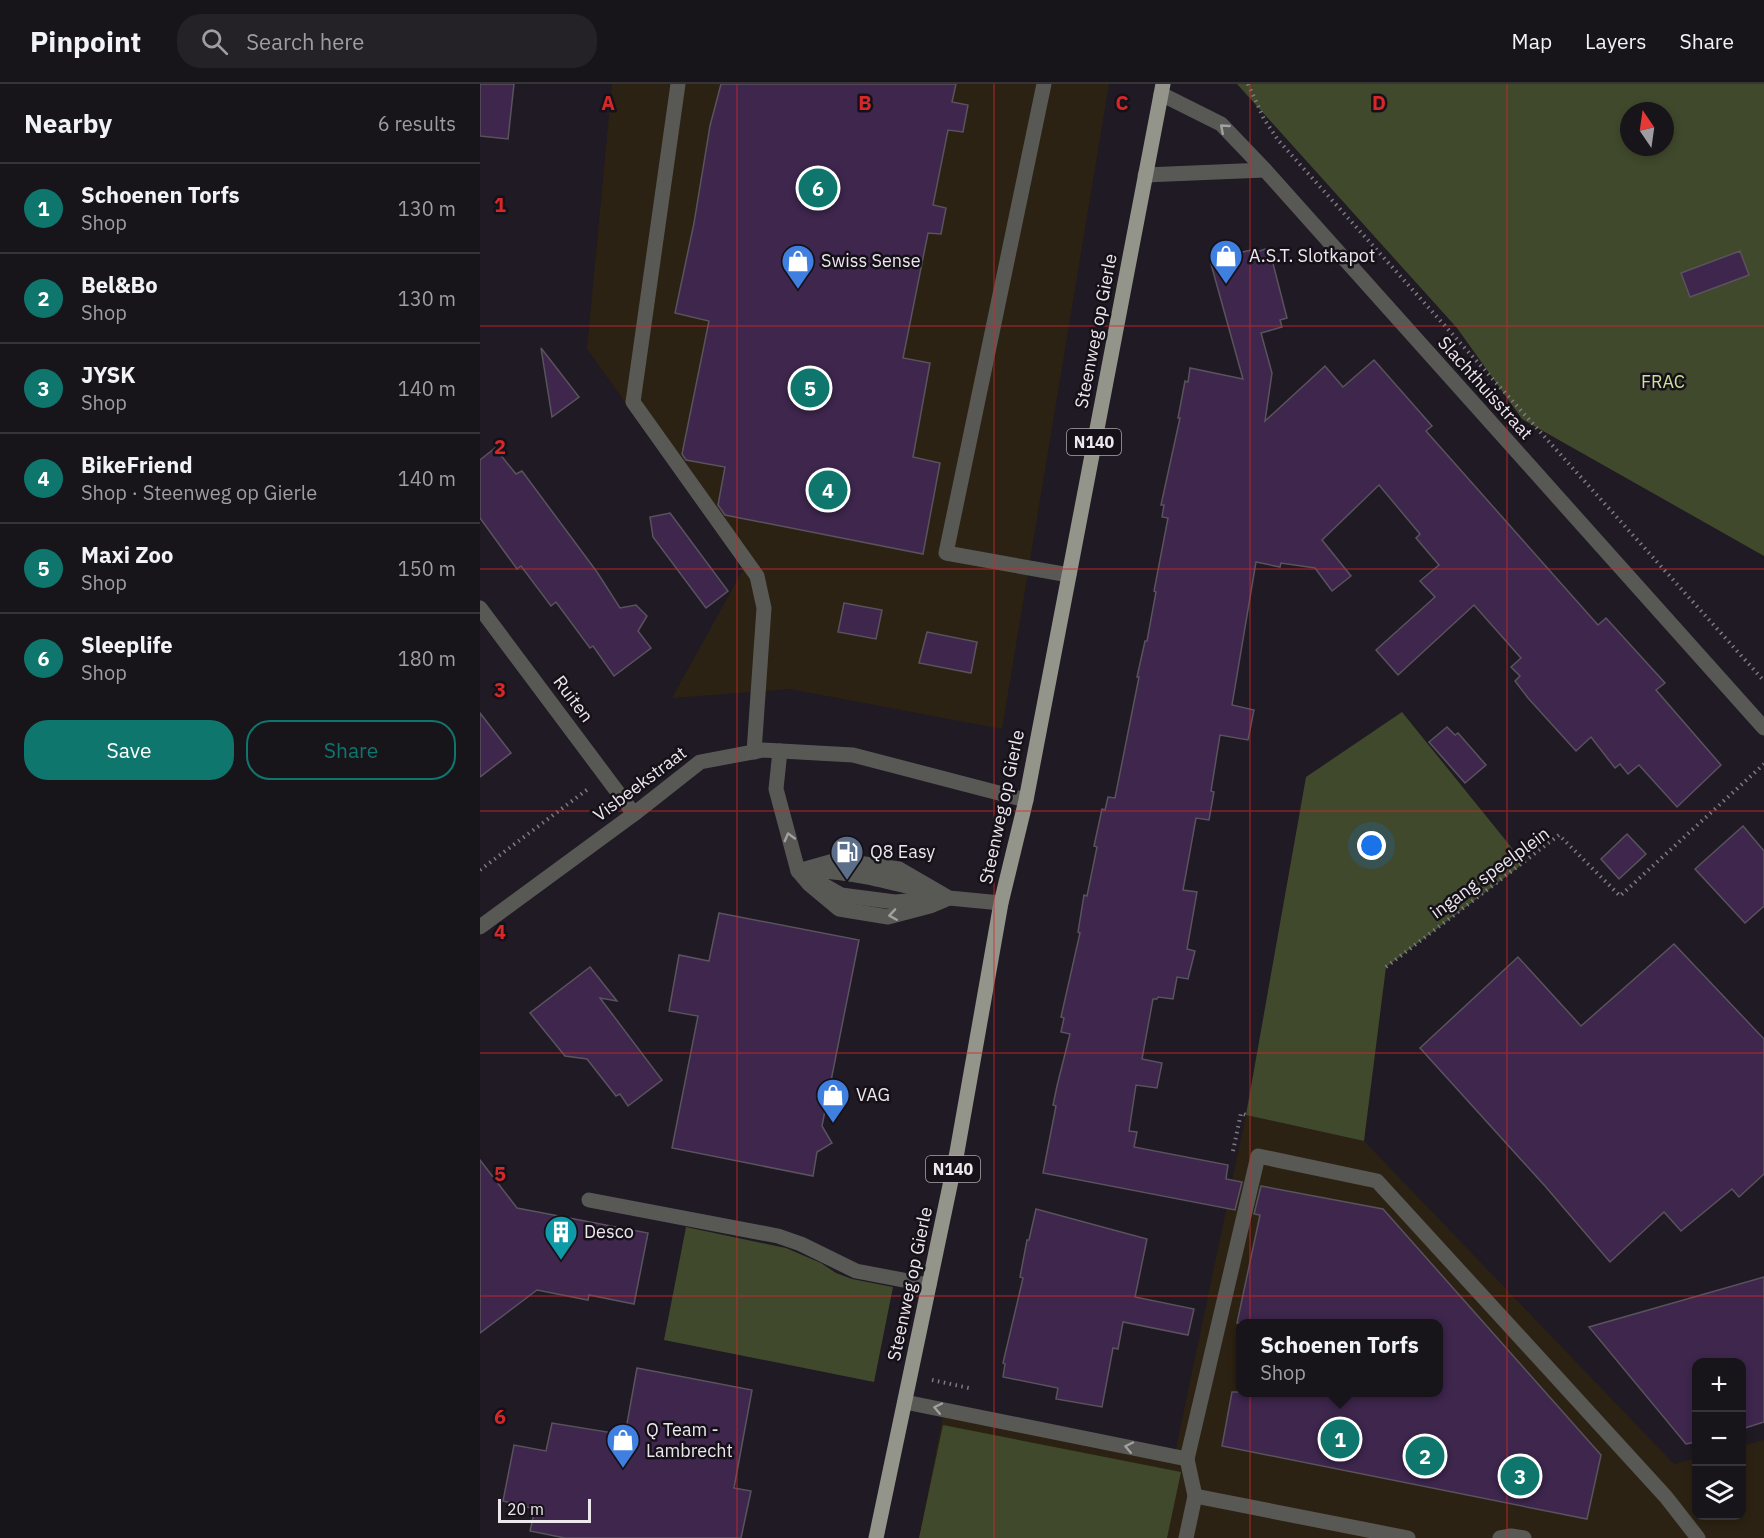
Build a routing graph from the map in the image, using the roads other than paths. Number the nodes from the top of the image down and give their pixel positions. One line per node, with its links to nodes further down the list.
1 (678, 84): 10 (street)
2 (1044, 84): 6 (street)
3 (1162, 89): 4 (street, Slachthuisstraat, one-way to 3); 5 (main road, Steenweg op Gierle / N140)
4 (1265, 170): 5 (street); 8 (street, Slachthuisstraat)
5 (1145, 175): 6 (main road, Steenweg op Gierle / N140)
6 (1069, 575): 11 (main road, Steenweg op Gierle / N140)
7 (480, 608): 12 (street, Ruiten)
8 (1764, 729)
9 (780, 751): 10 (street, Visbeekstraat); 11 (street, Visbeekstraat); 13 (street, one-way to 9)
10 (754, 752): 12 (street, Visbeekstraat)
11 (1026, 800): 15 (main road, Steenweg op Gierle / N140)
12 (634, 814): 16 (street, Visbeekstraat)
13 (798, 871): 14 (street); 14 (street, one-way to 13)
14 (949, 898): 15 (street)
15 (1001, 903): 18 (main road, Steenweg op Gierle / N140)
16 (480, 927)
17 (589, 1200): 18 (street)
18 (929, 1285): 19 (main road, Steenweg op Gierle / N140)
19 (905, 1402): 20 (street, one-way to 19); 22 (main road, Steenweg op Gierle / N140)
20 (1187, 1459): 21 (street); 27 (street)
21 (1195, 1496): 23 (street); 24 (street)
22 (876, 1538)
23 (1186, 1538)
24 (1408, 1538)
25 (1500, 1538): 26 (street)
26 (1524, 1538)
27 (1698, 1538)

